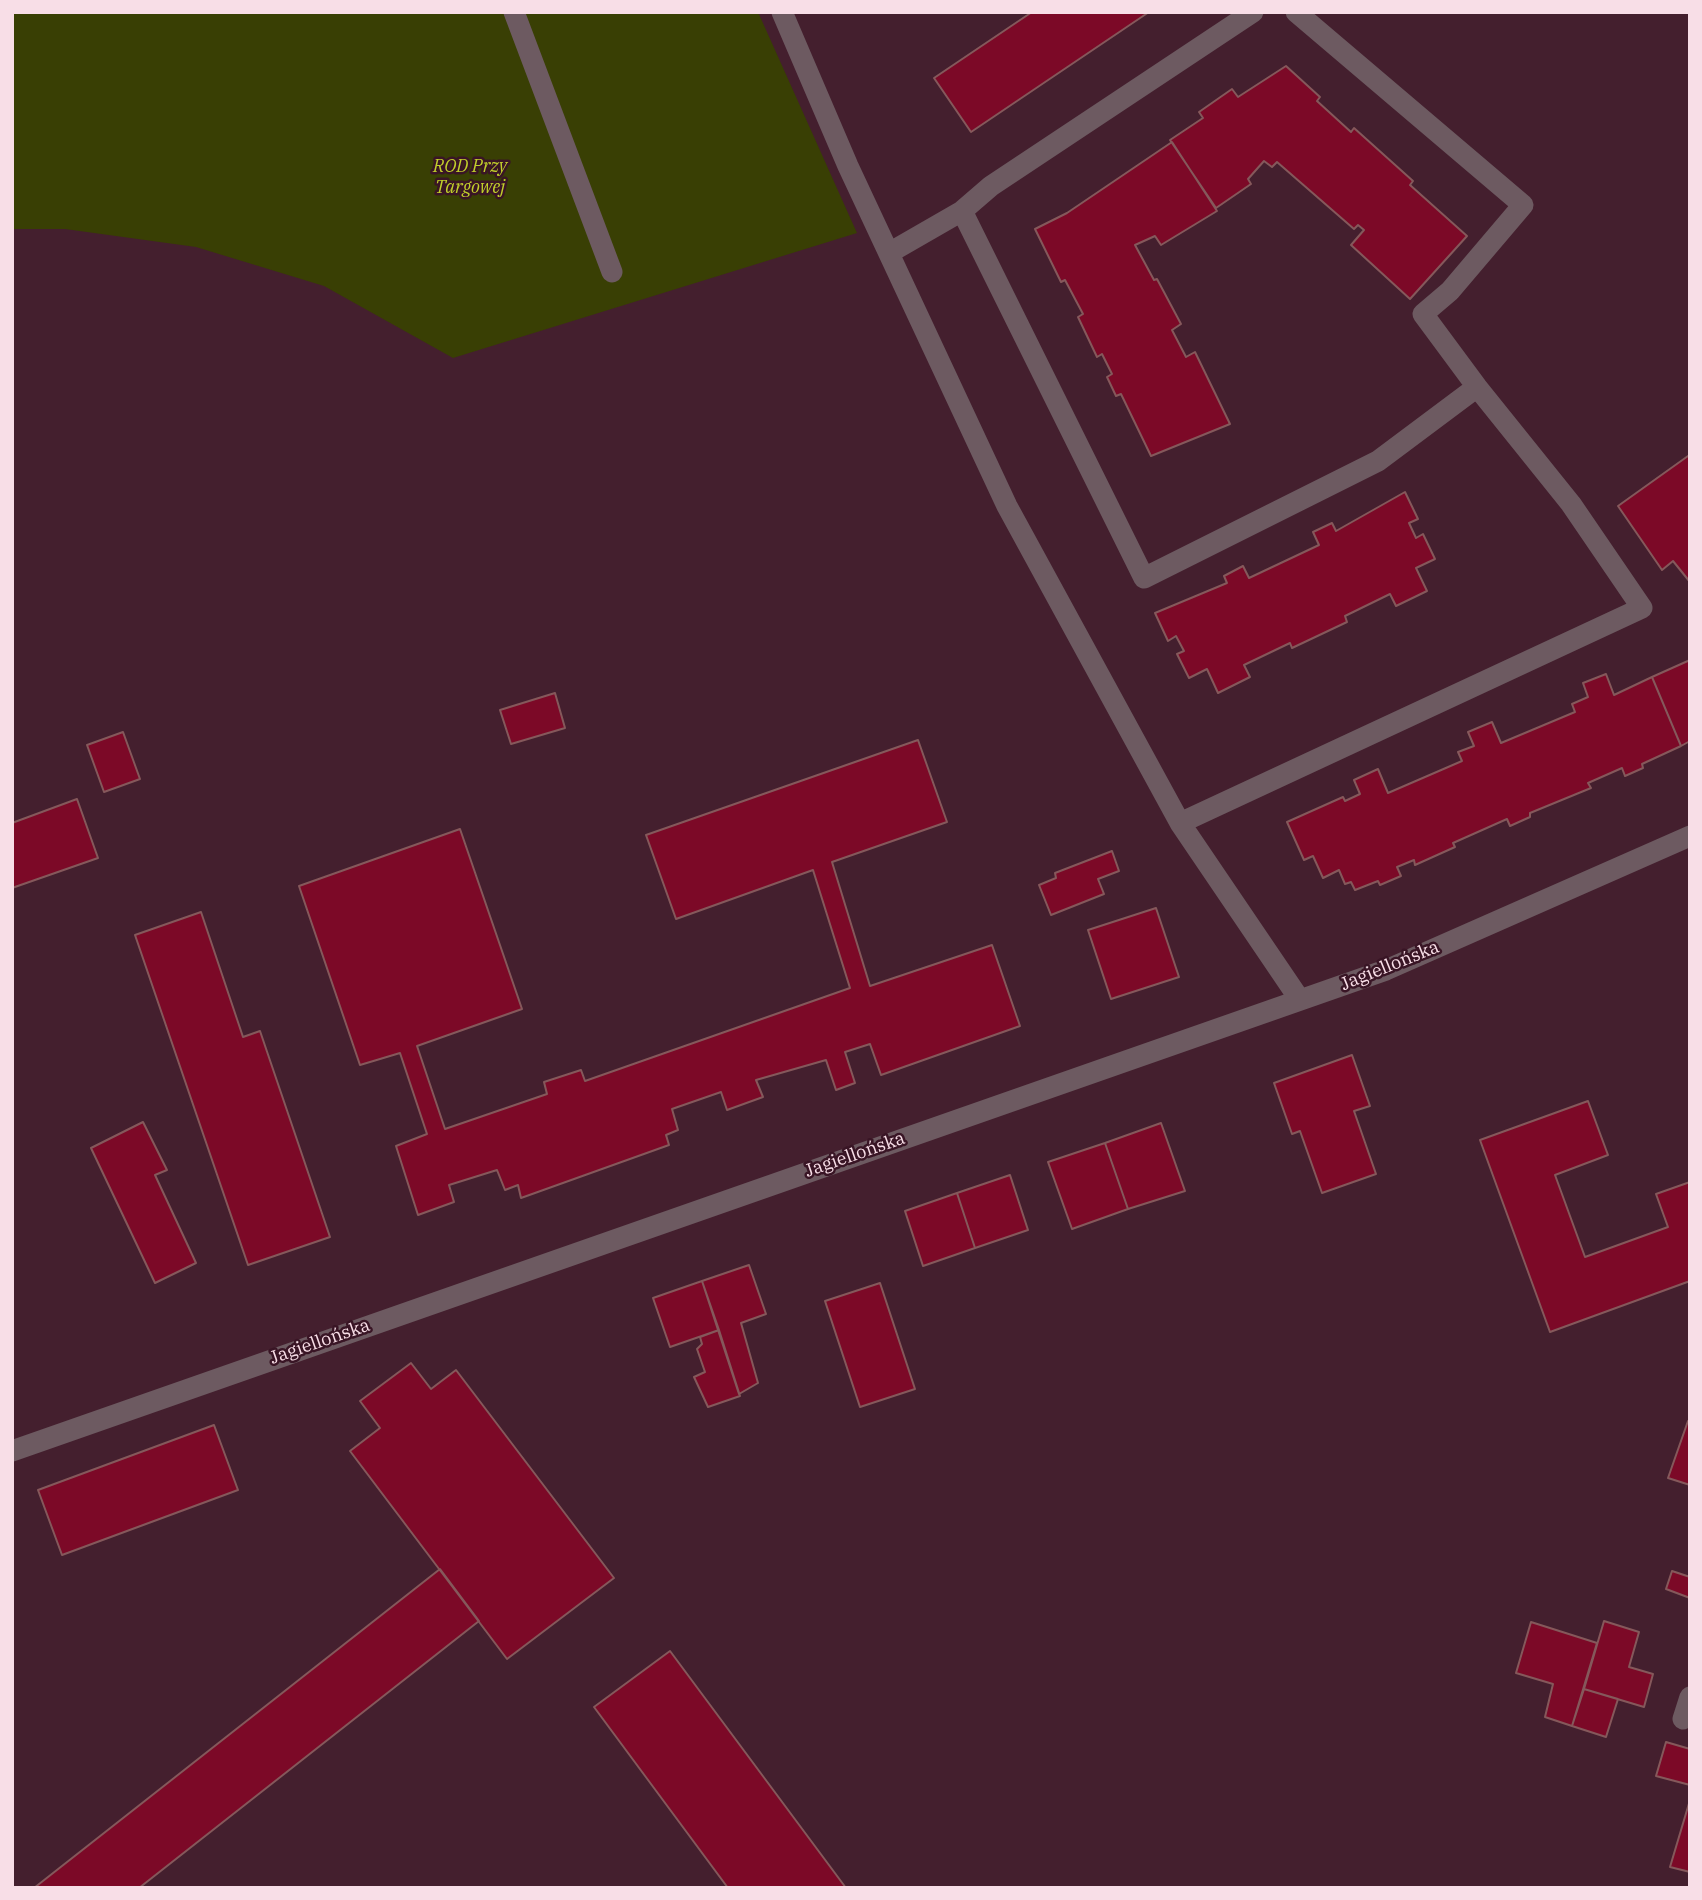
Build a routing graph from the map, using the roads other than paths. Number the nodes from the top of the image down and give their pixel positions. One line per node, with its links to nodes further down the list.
1 (514, 12): 7 (street)
2 (782, 12): 6 (street)
3 (1253, 12): 5 (street)
4 (1296, 12): 8 (street)
5 (962, 211): 6 (street); 8 (street)
6 (889, 253): 9 (street)
7 (612, 272)
8 (1476, 387): 9 (street)
9 (1180, 823): 11 (street)
10 (1690, 836): 11 (street, Jagiellońska)
11 (1300, 1000): 12 (street, Jagiellońska)
12 (12, 1451)
13 (1690, 1697): 14 (street)
14 (1683, 1719)

